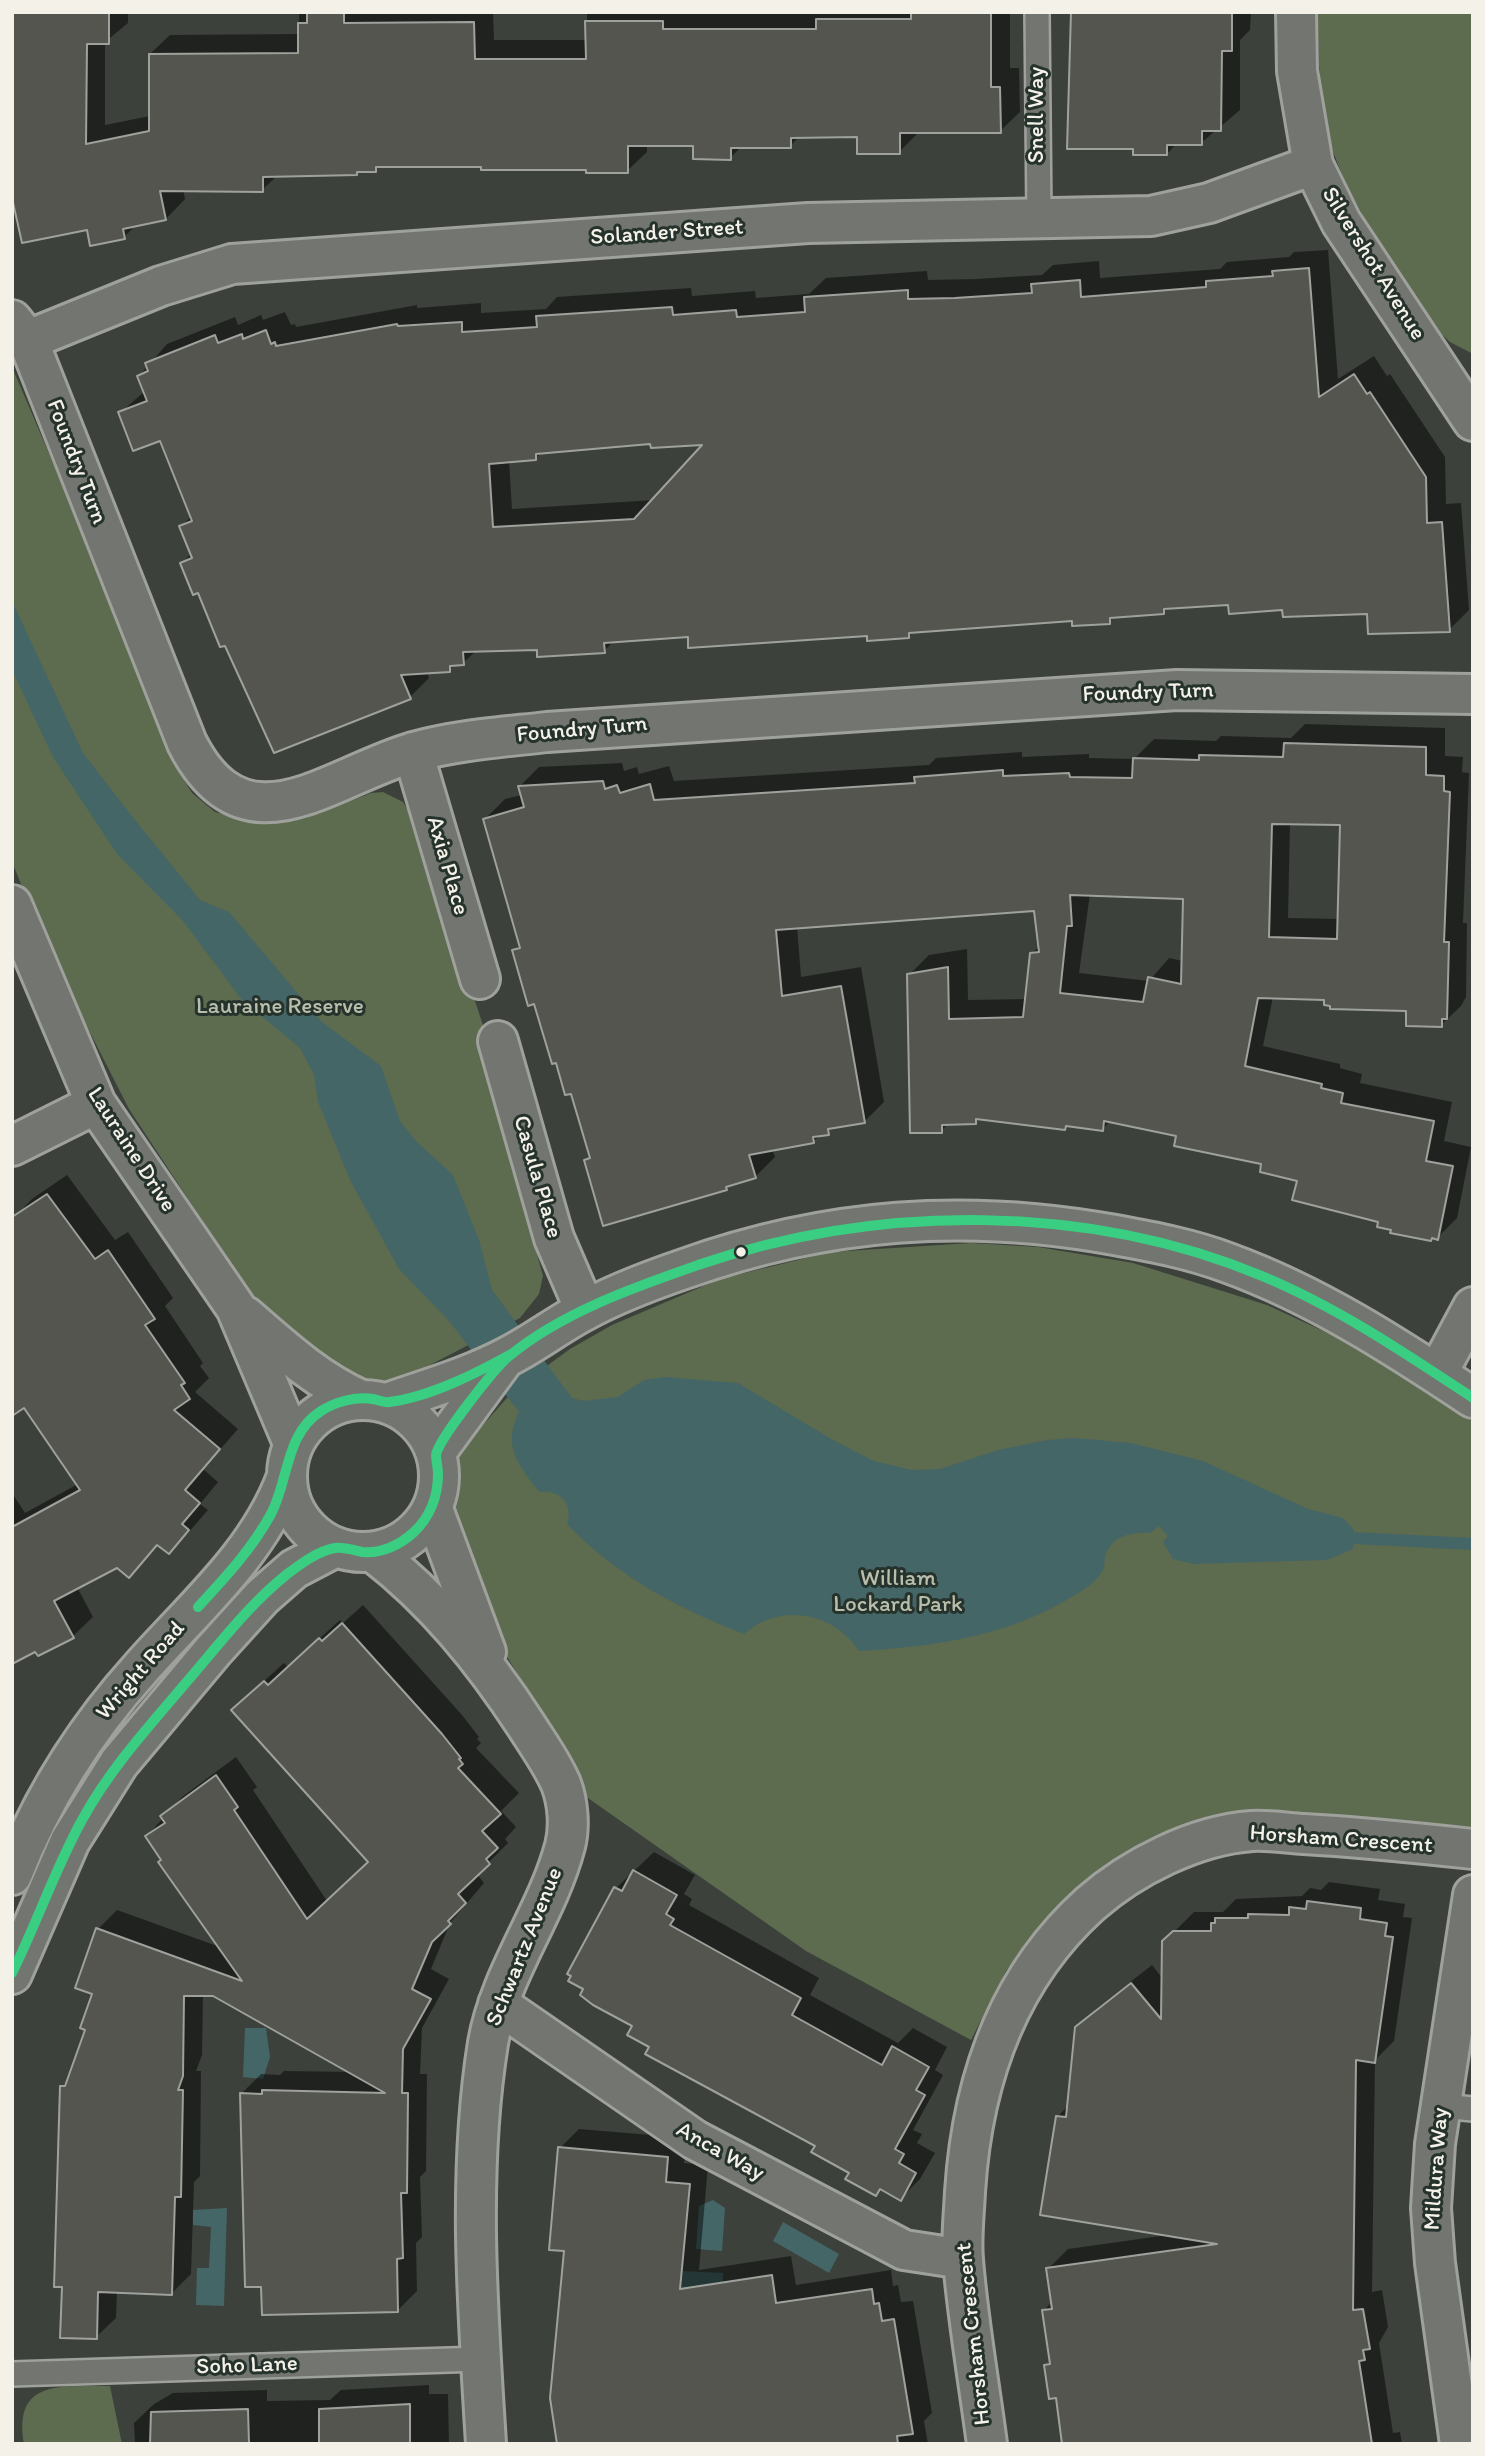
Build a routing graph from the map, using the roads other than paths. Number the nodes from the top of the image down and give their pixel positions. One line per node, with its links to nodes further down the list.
1 (1037, 12): 4 (lane, Snell Way)
2 (1296, 12): 3 (street, Silvershot Avenue)
3 (1312, 165): 4 (street, Solander Street); 6 (street, Silvershot Avenue)
4 (1039, 218): 5 (street, Solander Street)
5 (20, 330): 8 (street, Foundry Turn)
6 (1471, 413)
7 (1473, 694): 8 (street, Foundry Turn)
8 (413, 752): 10 (street, Axia Place)
9 (12, 905): 12 (street, Lauraine Drive)
10 (480, 979)
11 (498, 1041): 16 (street, Casula Place)
12 (96, 1104): 13 (street); 15 (street, Lauraine Drive)
13 (12, 1146)
14 (1473, 1307): 18 (street)
15 (236, 1308): 20 (street, Lauraine Drive); 22 (street, Lauraine Drive)
16 (569, 1319): 17 (street); 18 (street)
17 (491, 1369): 20 (street); 21 (street)
18 (1437, 1374): 19 (street)
19 (1473, 1398)
20 (373, 1401): 21 (street); 22 (street)
21 (436, 1452): 23 (street)
22 (289, 1461): 24 (street); 26 (street, Wright Road)
23 (433, 1509): 24 (street); 25 (street, Schwartz Avenue)
24 (354, 1550): 25 (street, Schwartz Avenue); 27 (street, Wright Road)
25 (497, 1680): 32 (street, Schwartz Avenue)
26 (23, 1821): 27 (street); 29 (street, Wright Road)
27 (70, 1841): 31 (street, Wright Road)
28 (1473, 1849): 34 (street, Horsham Crescent)
29 (12, 1875)
30 (1473, 1895): 33 (street, Mildura Way)
31 (12, 1974)
32 (498, 2004): 34 (street, Anca Way); 35 (street, Schwartz Avenue)
33 (1457, 2108): 39 (street, Mildura Way)
34 (963, 2259): 38 (street, Horsham Crescent)
35 (481, 2359): 36 (lane, Soho Lane); 37 (street, Schwartz Avenue)
36 (12, 2374)
37 (486, 2444)
38 (987, 2444)
39 (1460, 2444)

